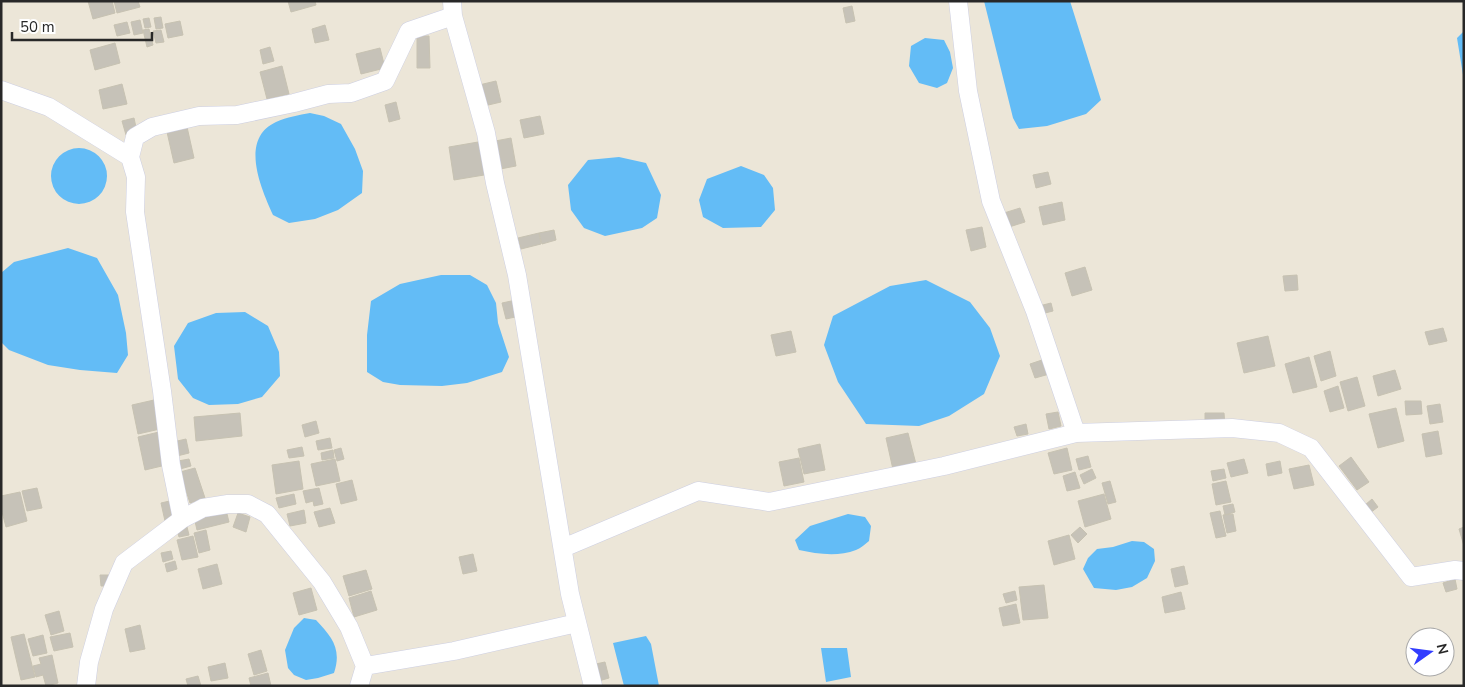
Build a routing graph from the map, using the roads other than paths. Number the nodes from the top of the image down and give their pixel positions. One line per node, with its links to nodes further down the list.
1 (958, 1): 5 (street)
2 (453, 8): 4 (street); 7 (street)
3 (1, 90): 4 (street)
4 (130, 157): 6 (street)
5 (1076, 433): 7 (street); 8 (street)
6 (182, 519): 10 (street); 11 (street)
7 (564, 548): 9 (street)
8 (1464, 571)
9 (578, 623): 10 (street); 13 (street)
10 (365, 666): 12 (street)
11 (86, 686)
12 (359, 686)
13 (593, 686)

